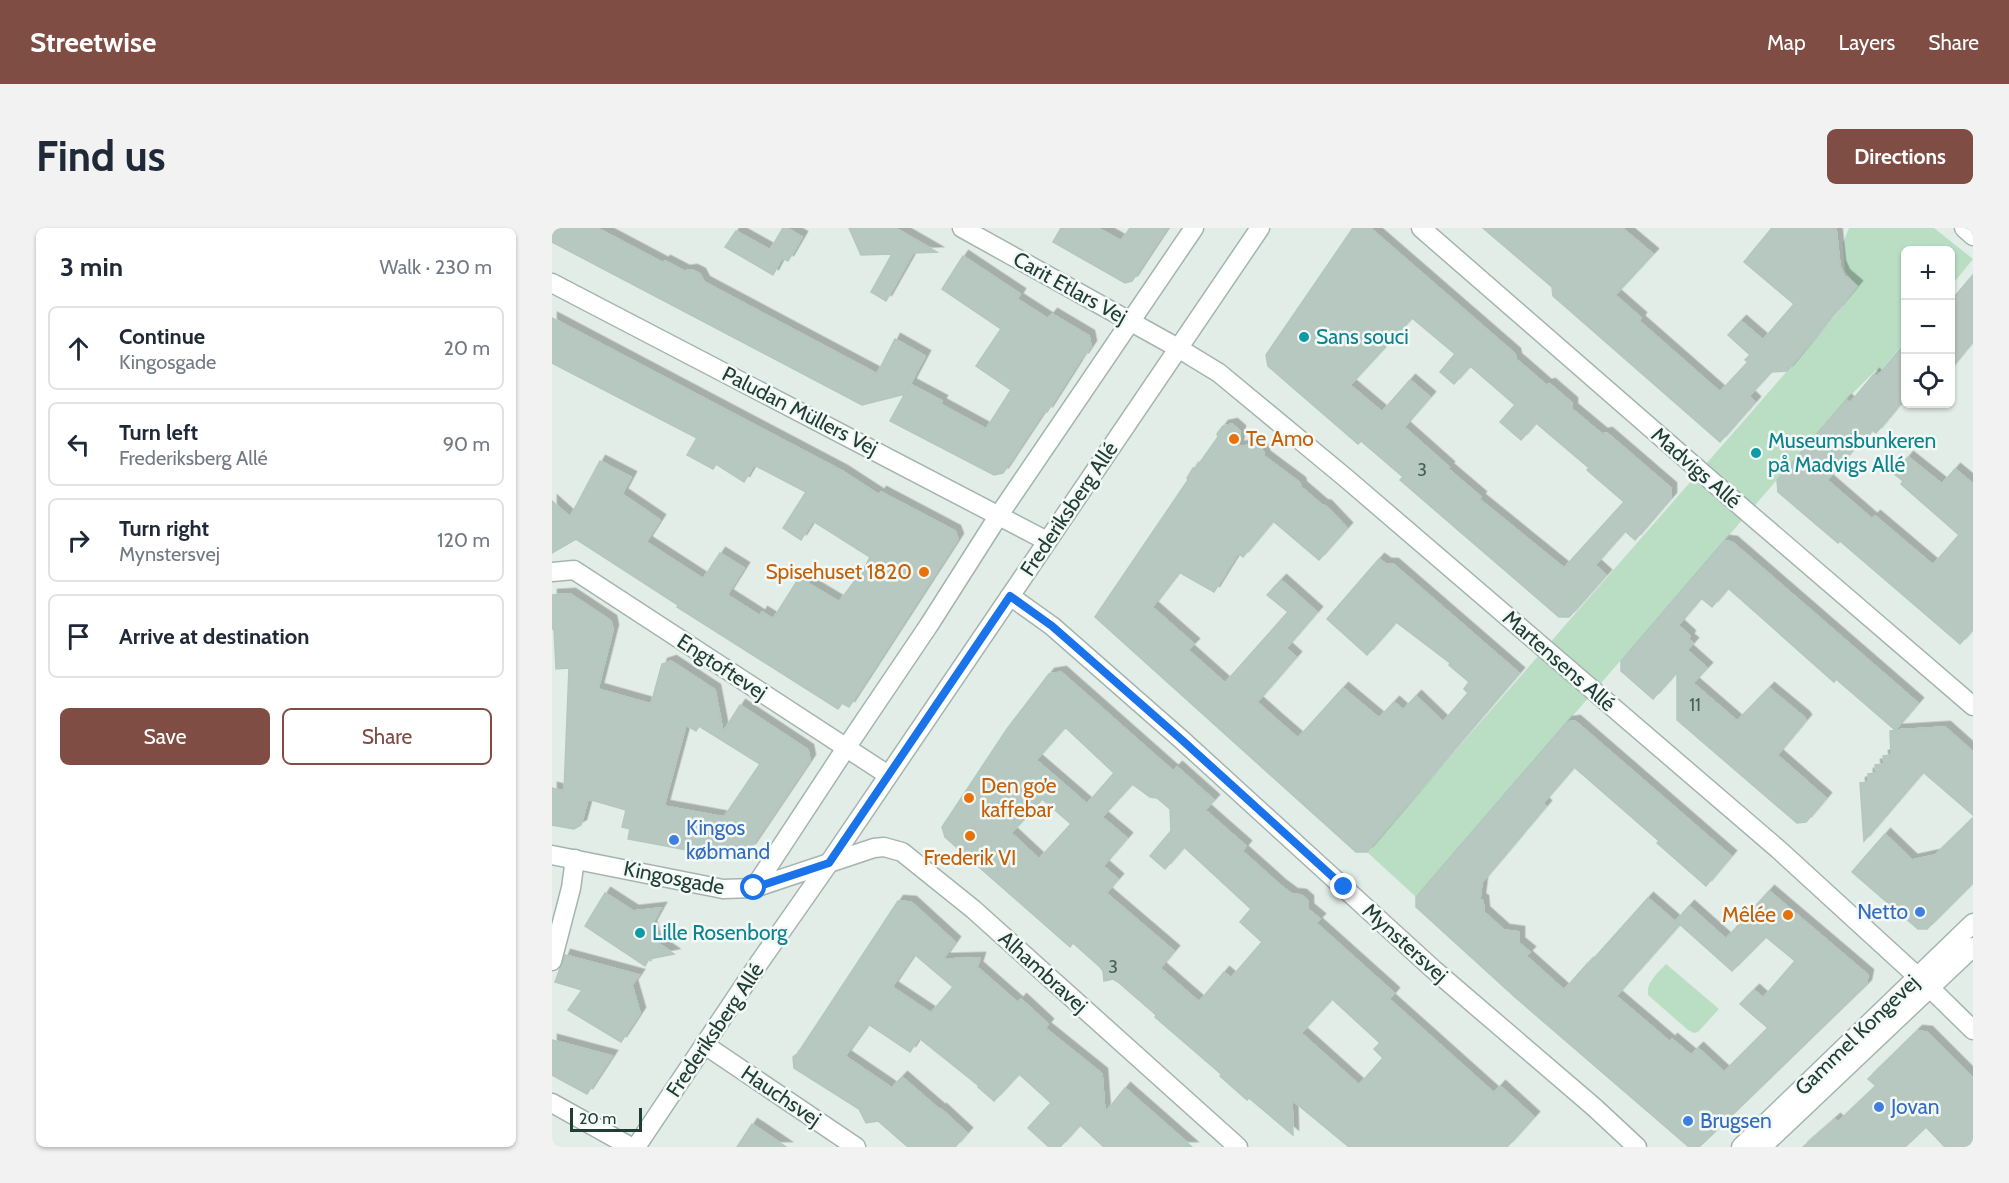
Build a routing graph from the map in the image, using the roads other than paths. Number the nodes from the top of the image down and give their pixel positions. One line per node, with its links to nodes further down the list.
1 (962, 228): 8 (street, Carit Etlars Vej)
2 (1194, 228): 8 (street)
3 (1260, 228): 9 (street, Frederiksberg Allé)
4 (1421, 228): 14 (street, Madvigs Allé)
5 (1964, 228): 6 (street)
6 (1973, 236)
7 (552, 283): 10 (street, Paludan Müllers Vej)
8 (1130, 321): 9 (street, Carit Etlars Vej); 10 (street)
9 (1178, 348): 11 (street, Frederiksberg Allé); 24 (street, Martensens Allé)
10 (999, 515): 11 (street, Paludan Müllers Vej); 15 (street)
11 (1047, 541): 13 (street, Frederiksberg Allé)
12 (552, 572): 15 (street, Engtoftevej)
13 (1010, 596): 16 (street, Frederiksberg Allé); 32 (street, Mynstersvej)
14 (1973, 706)
15 (846, 747): 16 (street, Engtoftevej); 20 (street)
16 (888, 775): 19 (street, Frederiksberg Allé)
17 (552, 855): 18 (street, Kingosgade)
18 (575, 859): 20 (street, Kingosgade); 23 (street)
19 (829, 863): 20 (street, Kingosgade); 26 (street, Frederiksberg Allé); 31 (street, Alhambravej)
20 (754, 888)
21 (1973, 923): 24 (street, Gammel Kongevej)
22 (1973, 947): 24 (street, Gammel Kongevej)
23 (552, 961)
24 (1924, 983): 25 (street, Martensens Allé); 33 (street, Gammel Kongevej); 34 (street, Gammel Kongevej)
25 (1973, 1030)
26 (705, 1046): 29 (street, Frederiksberg Allé); 30 (street, Hauchsvej)
27 (552, 1103): 28 (street)
28 (631, 1147)
29 (636, 1147)
30 (856, 1147)
31 (1238, 1147)
32 (1637, 1147)
33 (1742, 1147)
34 (1762, 1147)

